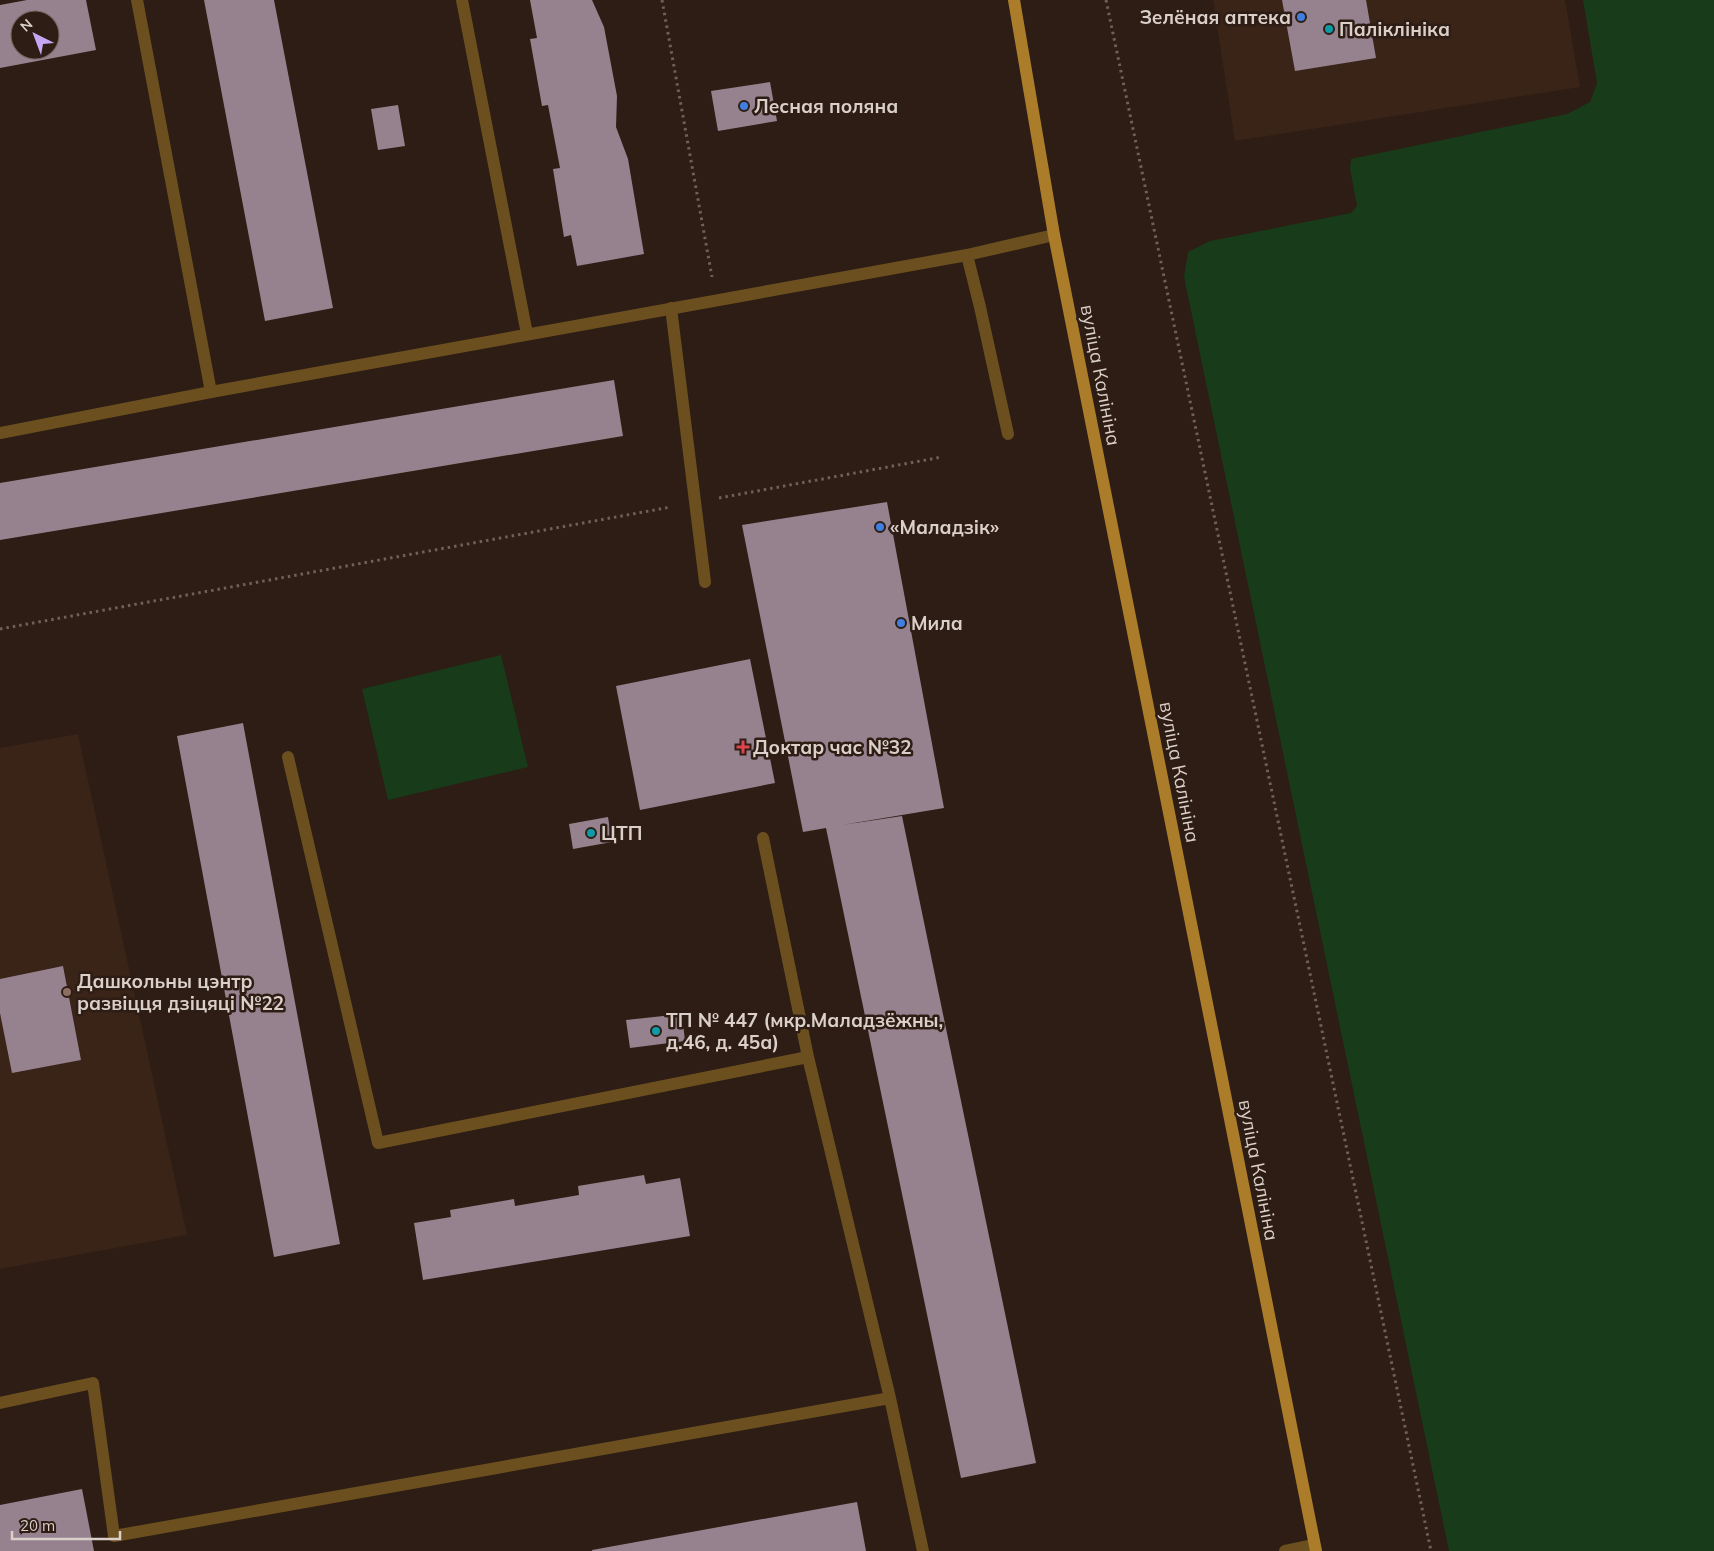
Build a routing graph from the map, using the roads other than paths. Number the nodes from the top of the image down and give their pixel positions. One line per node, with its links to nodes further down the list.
1 (137, 0): 8 (lane)
2 (462, 0): 7 (lane)
3 (1014, 0): 4 (main road, вуліца Калініна)
4 (1054, 235): 5 (lane); 17 (main road, вуліца Калініна)
5 (967, 255): 6 (lane); 10 (lane)
6 (671, 308): 7 (lane); 11 (lane)
7 (527, 334): 8 (lane)
8 (211, 392): 9 (lane)
9 (0, 433)
10 (1008, 434)
11 (705, 582)
12 (288, 757): 14 (lane)
13 (763, 838): 14 (lane)
14 (808, 1057): 15 (lane)
15 (890, 1398): 16 (lane); 18 (lane)
16 (0, 1403)
17 (1315, 1548): 19 (lane)
18 (923, 1551)
19 (1285, 1551)

